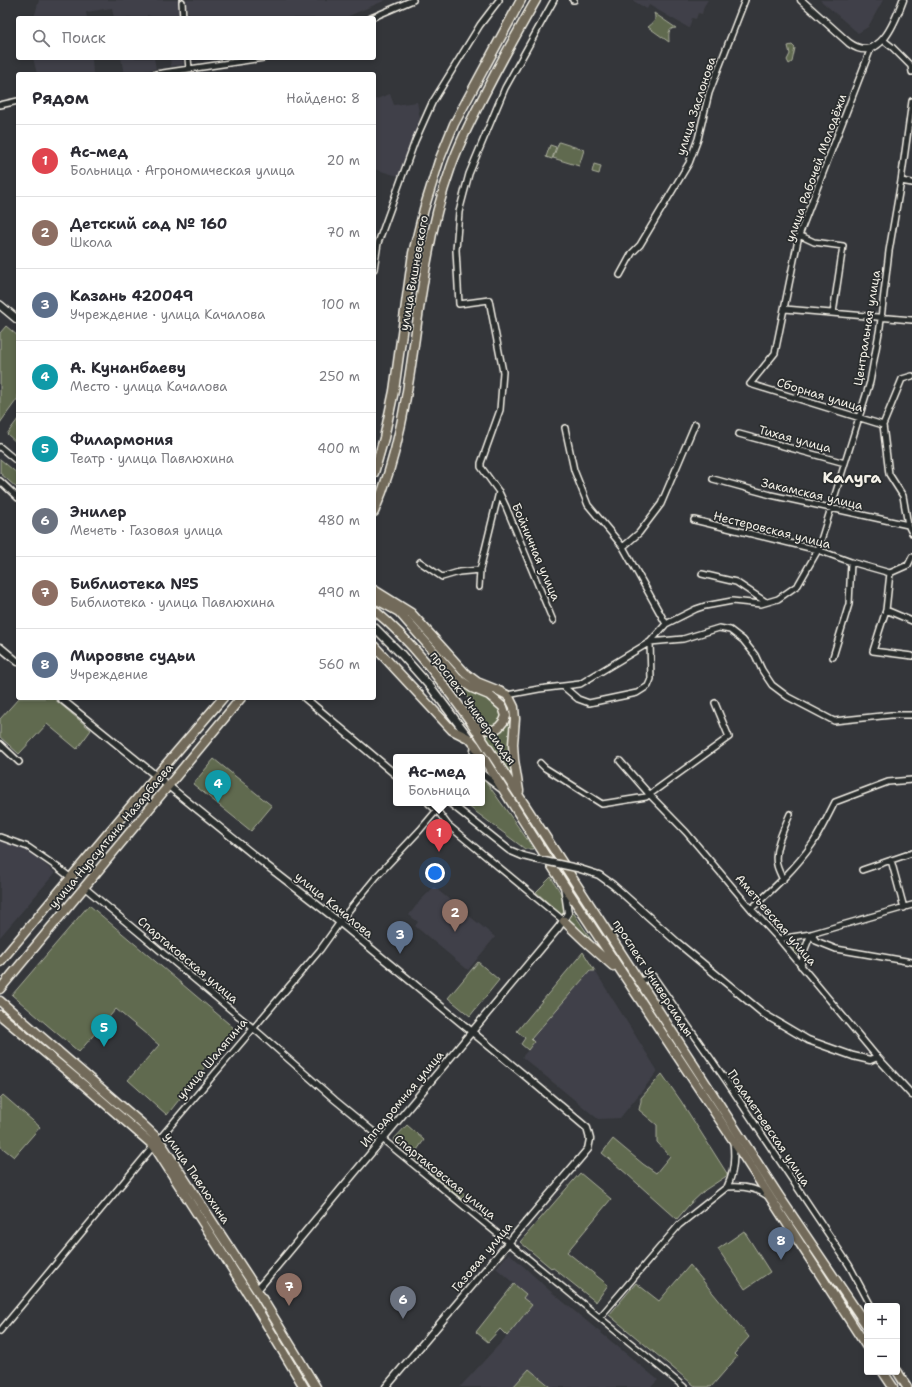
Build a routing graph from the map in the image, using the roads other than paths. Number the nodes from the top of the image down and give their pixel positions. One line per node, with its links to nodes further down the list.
1 (413, 0): 11 (street)
2 (499, 0): 27 (street)
3 (522, 0): 45 (main road, улица Вишневского)
4 (536, 0): 50 (main road, улица Вишневского)
5 (554, 0): 48 (street, Бойничная улица)
6 (745, 0): 28 (street, улица Заслонова)
7 (801, 0): 13 (street)
8 (903, 0): 12 (street)
9 (182, 2): 10 (street)
10 (183, 16)
11 (376, 16)
12 (883, 40): 13 (street); 20 (street)
13 (871, 48): 26 (street, улица Рабочей Молодёжи)
14 (188, 60): 17 (street)
15 (251, 60): 16 (street)
16 (202, 68): 17 (street); 19 (street)
17 (189, 69): 18 (street)
18 (169, 72)
19 (203, 72)
20 (912, 72)
21 (16, 101): 23 (street)
22 (912, 101): 24 (street, Центральная улица)
23 (0, 105)
24 (901, 181): 25 (street); 33 (street, Центральная улица)
25 (912, 183)
26 (799, 235): 30 (street, улица Рабочей Молодёжи); 31 (street)
27 (376, 243)
28 (620, 275)
29 (0, 305): 32 (main road)
30 (785, 309): 31 (street); 36 (street, улица Рабочей Молодёжи)
31 (833, 313): 33 (street)
32 (16, 318)
33 (882, 318): 34 (street); 37 (street, Центральная улица)
34 (912, 320)
35 (912, 376): 39 (street)
36 (750, 384): 37 (street, Сборная улица)
37 (859, 417): 39 (street, Сборная улица); 44 (street, Центральная улица)
38 (695, 424): 55 (street)
39 (883, 424): 53 (street)
40 (565, 428): 55 (street)
41 (739, 434): 44 (street, Тихая улица)
42 (0, 447): 43 (street)
43 (16, 460)
44 (845, 463): 51 (street, Центральная улица)
45 (376, 466)
46 (713, 479): 51 (street, Закамская улица)
47 (0, 481): 49 (street)
48 (499, 492): 60 (street, Бойничная улица); 69 (street, Бойничная улица)
49 (16, 496)
50 (376, 507)
51 (831, 508): 53 (street, Закамская улица); 56 (street, Центральная улица)
52 (694, 520): 56 (street, Нестеровская улица)
53 (908, 525): 54 (street)
54 (912, 533)
55 (623, 547): 71 (street)
56 (818, 550): 59 (street, Нестеровская улица); 66 (street, Центральная улица)
57 (912, 557): 61 (street)
58 (420, 562): 60 (street)
59 (851, 562): 61 (street, Нестеровская улица); 77 (street)
60 (480, 570): 63 (street, Бойничная улица)
61 (890, 573): 67 (street)
62 (702, 574): 66 (street)
63 (479, 587)
64 (376, 591): 80 (main road)
65 (376, 600): 87 (main road)
66 (766, 602): 71 (street, Центральная улица)
67 (886, 610): 70 (street); 76 (street)
68 (376, 612): 87 (main road, проспект Универсиады)
69 (554, 621)
70 (912, 621)
71 (666, 624): 73 (street, Центральная улица)
72 (376, 629): 88 (main road)
73 (650, 642): 79 (street, Центральная улица); 79 (street); 86 (street)
74 (0, 647): 78 (street)
75 (376, 648): 88 (main road)
76 (912, 656)
77 (833, 657)
78 (16, 660)
79 (564, 687): 80 (street, Центральная улица)
80 (507, 695): 103 (main road)
81 (62, 700): 97 (street, улица Качалова)
82 (222, 700): 97 (main road, улица Нурсултана Назарбаева)
83 (239, 700): 100 (main road, улица Нурсултана Назарбаева)
84 (307, 700): 96 (street)
85 (714, 702): 102 (street)
86 (912, 715)
87 (471, 722): 103 (main road, проспект Универсиады)
88 (473, 742): 90 (street); 91 (main road, проспект Универсиады)
89 (0, 744): 93 (street)
90 (473, 754)
91 (480, 754)
92 (620, 761): 102 (street, Аметьевская улица)
93 (19, 762)
94 (485, 762): 101 (main road, проспект Универсиады)
95 (540, 763): 102 (street)
96 (393, 772)
97 (156, 776): 100 (street, улица Качалова); 113 (main road, улица Нурсултана Назарбаева)
98 (485, 776): 101 (street)
99 (912, 780): 114 (street)
100 (169, 785): 116 (main road, улица Нурсултана Назарбаева); 121 (street, улица Качалова)
101 (503, 791): 115 (main road, проспект Универсиады)
102 (650, 794): 119 (street, Аметьевская улица)
103 (520, 796): 128 (main road, проспект Универсиады)
104 (432, 806): 107 (street)
105 (440, 806): 107 (street, улица Шаляпина)
106 (454, 806): 134 (street, bridge)
107 (437, 810): 120 (street); 121 (street, улица Шаляпина)
108 (790, 814): 114 (street)
109 (0, 837): 113 (street)
110 (912, 853): 111 (street)
111 (891, 860): 112 (street); 118 (street)
112 (862, 870)
113 (71, 878): 124 (main road, улица Нурсултана Назарбаева)
114 (783, 880): 119 (street)
115 (564, 885): 120 (street); 127 (main road, проспект Универсиады)
116 (84, 887): 129 (main road, улица Нурсултана Назарбаева); 132 (street, Спартаковская улица)
117 (912, 906): 118 (street)
118 (904, 908): 122 (street)
119 (751, 909): 123 (street, Аметьевская улица)
120 (564, 921): 127 (main road); 133 (street, Ипподромная улица)
121 (340, 923): 132 (street, улица Шаляпина); 133 (street, улица Качалова)
122 (811, 934): 123 (street); 125 (street); 126 (street)
123 (779, 939): 126 (street, Аметьевская улица)
124 (0, 962)
125 (912, 962)
126 (801, 966): 134 (street, Аметьевская улица)
127 (621, 973): 138 (main road, проспект Универсиады)
128 (640, 981): 144 (street, Подаметьевская улица); 146 (main road, проспект Универсиады)
129 (0, 989)
130 (0, 1001): 139 (main road, улица Павлюхина)
131 (0, 1015): 139 (main road, улица Павлюхина)
132 (253, 1028): 136 (street, Спартаковская улица); 139 (street, улица Шаляпина)
133 (472, 1031): 136 (street, Ипподромная улица); 137 (street, улица Качалова)
134 (877, 1057): 135 (street, Аметьевская улица)
135 (912, 1094)
136 (383, 1139): 142 (street, Спартаковская улица); 143 (street, Ипподромная улица)
137 (590, 1139): 142 (street, Газовая улица)
138 (733, 1140): 140 (street); 141 (main road, проспект Универсиады)
139 (156, 1143): 143 (main road, улица Павлюхина); 147 (street, улица Шаляпина); 151 (main road, улица Павлюхина)
140 (727, 1187): 141 (street); 145 (street)
141 (769, 1196): 148 (main road, проспект Универсиады)
142 (509, 1242): 145 (street, Спартаковская улица); 153 (street, Газовая улица)
143 (257, 1290): 152 (main road, улица Павлюхина)
144 (869, 1303)
145 (600, 1317): 154 (street, Спартаковская улица)
146 (864, 1322)
147 (0, 1331)
148 (864, 1342)
149 (885, 1375): 155 (main road)
150 (900, 1375): 156 (main road)
151 (304, 1387)
152 (316, 1387)
153 (386, 1387)
154 (684, 1387)
155 (893, 1387)
156 (907, 1387)

